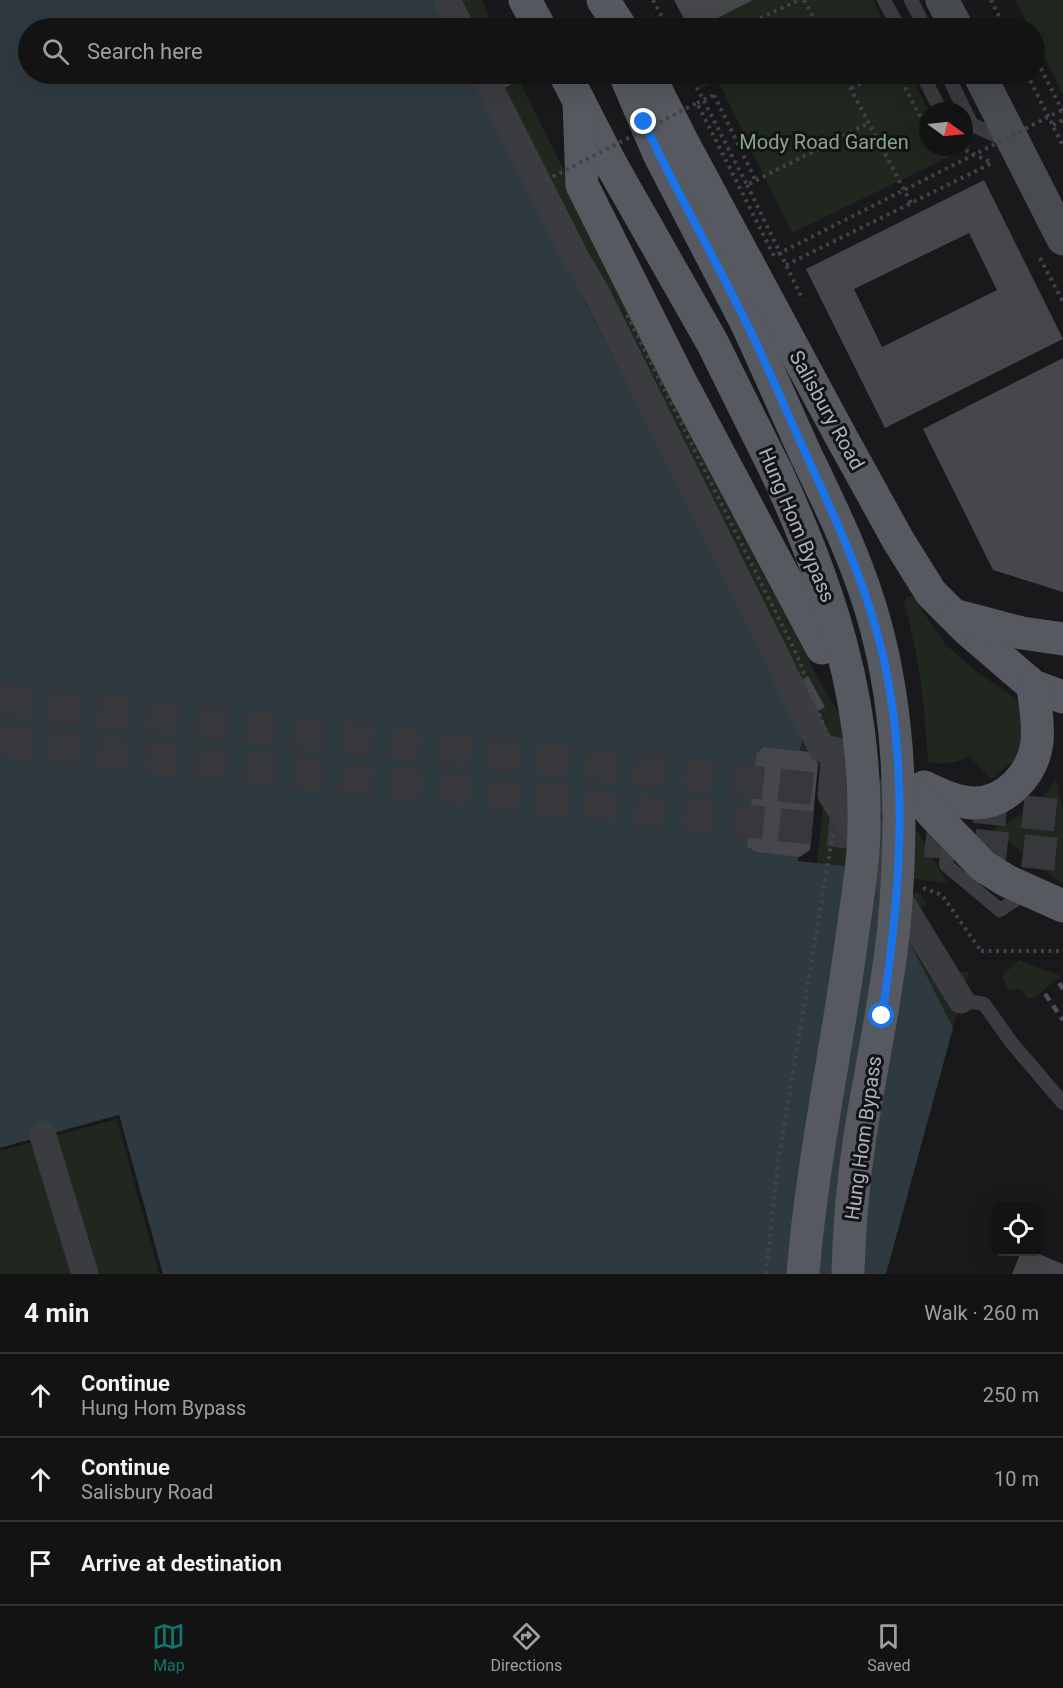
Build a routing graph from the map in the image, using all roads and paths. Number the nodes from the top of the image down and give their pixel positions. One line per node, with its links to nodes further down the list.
1 (447, 0): 12 (street)
2 (525, 0): 13 (main road)
3 (598, 0): 14 (main road)
4 (603, 0): 15 (main road)
5 (653, 0): 16 (path)
6 (800, 0): 17 (path)
7 (804, 0): 18 (path)
8 (884, 0): 19 (lane)
9 (911, 0): 20 (lane)
10 (942, 0): 21 (street)
11 (991, 0): 22 (path)
12 (456, 18)
13 (535, 18)
14 (605, 18)
15 (615, 18)
16 (663, 18)
17 (761, 18)
18 (814, 18)
19 (894, 18)
20 (920, 18)
21 (952, 18)
22 (1000, 18)
23 (1045, 76): 40 (path)
24 (488, 84): 62 (street)
25 (629, 84): 71 (main road, Hung Hom Bypass, bridge)
26 (653, 84): 56 (main road, Salisbury Road)
27 (695, 84): 50 (path)
28 (849, 84): 36 (path)
29 (859, 84): 36 (path)
30 (903, 84): 41 (path)
31 (927, 84): 37 (lane)
32 (951, 84): 38 (lane)
33 (982, 84): 47 (street)
34 (1032, 84): 44 (path)
35 (572, 87): 58 (main road); 70 (main road, Hung Hom Bypass, bridge)
36 (851, 88): 43 (path)
37 (936, 102)
38 (959, 102)
39 (697, 103): 40 (path, bridge); 48 (path, bridge); 49 (path, bridge)
40 (1063, 110)
41 (919, 115)
42 (1063, 120): 44 (path)
43 (869, 123): 49 (path); 51 (path)
44 (1053, 125): 46 (path)
45 (973, 127): 47 (lane)
46 (1063, 146)
47 (1004, 153): 51 (path); 52 (street)
48 (546, 180)
49 (756, 181): 50 (path)
50 (747, 185): 53 (path)
51 (911, 203): 53 (path)
52 (1063, 239)
53 (786, 265): 54 (path)
54 (806, 307)
55 (627, 315): 60 (path, bridge)
56 (953, 615): 57 (main road); 59 (main road, Salisbury Road)
57 (1063, 639)
58 (822, 648)
59 (1048, 692): 63 (main road)
60 (832, 747)
61 (834, 823): 69 (path, bridge)
62 (890, 884): 64 (path, bridge); 65 (street)
63 (1047, 899)
64 (1063, 951)
65 (961, 1000): 66 (lane)
66 (1063, 1103)
67 (44, 1136): 68 (street)
68 (85, 1274)
69 (766, 1274)
70 (803, 1274)
71 (848, 1274)

